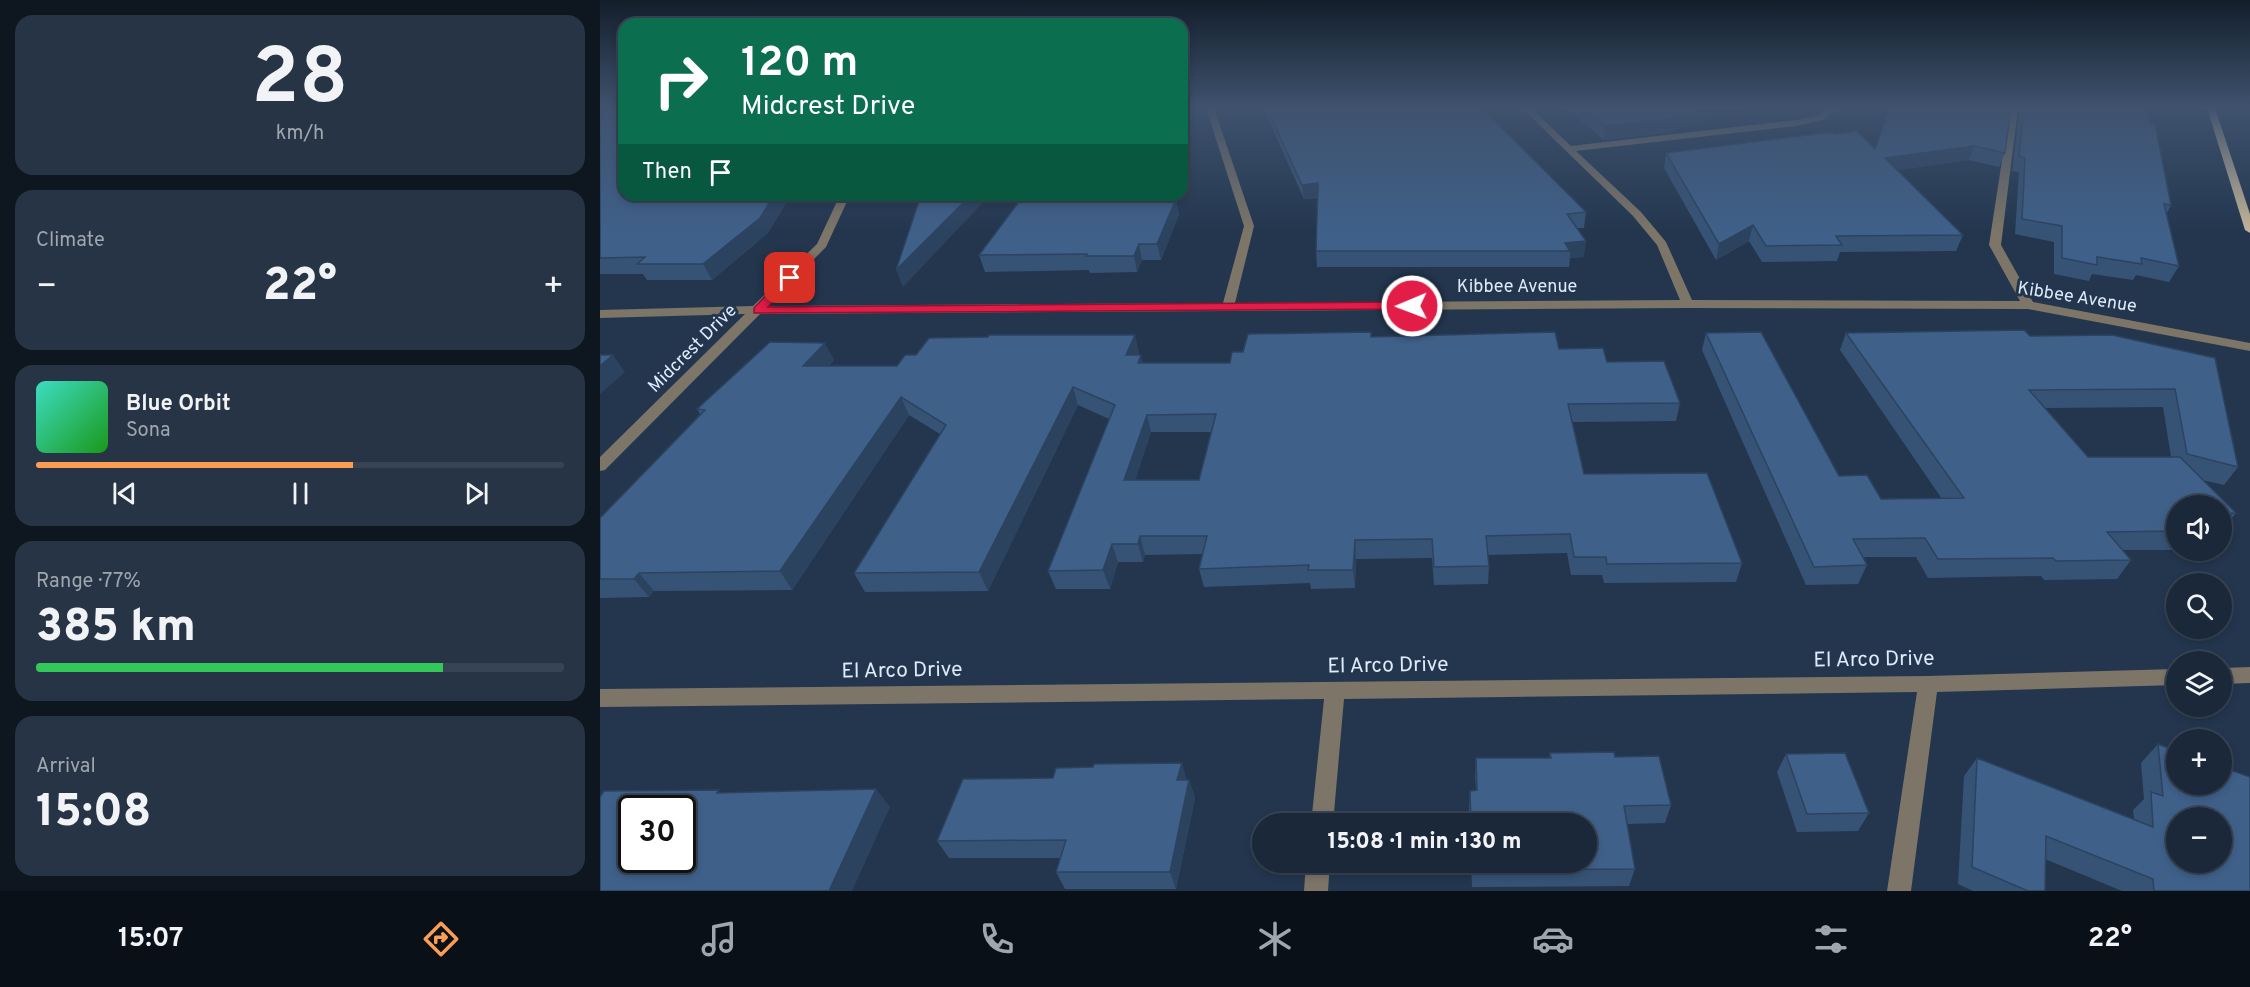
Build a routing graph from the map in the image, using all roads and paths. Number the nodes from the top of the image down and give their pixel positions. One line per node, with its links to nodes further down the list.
1 (1569, 149): 7 (street)
2 (1224, 150): 9 (street)
3 (2008, 150): 8 (street)
4 (2224, 150): 6 (main road)
5 (842, 201): 10 (street, Midcrest Drive)
6 (2250, 230)
7 (1689, 304): 8 (street, Kibbee Avenue); 9 (street, Kibbee Avenue)
8 (2028, 305): 12 (street, Kibbee Avenue)
9 (1228, 307): 10 (street, Kibbee Avenue)
10 (758, 310): 11 (street, Kibbee Avenue); 13 (street, Midcrest Drive)
11 (600, 314)
12 (2250, 347)
13 (600, 466)
14 (2250, 675): 15 (street)
15 (2232, 676)
16 (2166, 677): 17 (street, El Arco Drive)
17 (1928, 684): 18 (street, El Arco Drive); 23 (street)
18 (1335, 691): 19 (street, El Arco Drive); 20 (street)
19 (600, 699)
20 (1323, 813)
21 (1317, 873): 22 (street)
22 (1316, 891)
23 (1899, 891)

